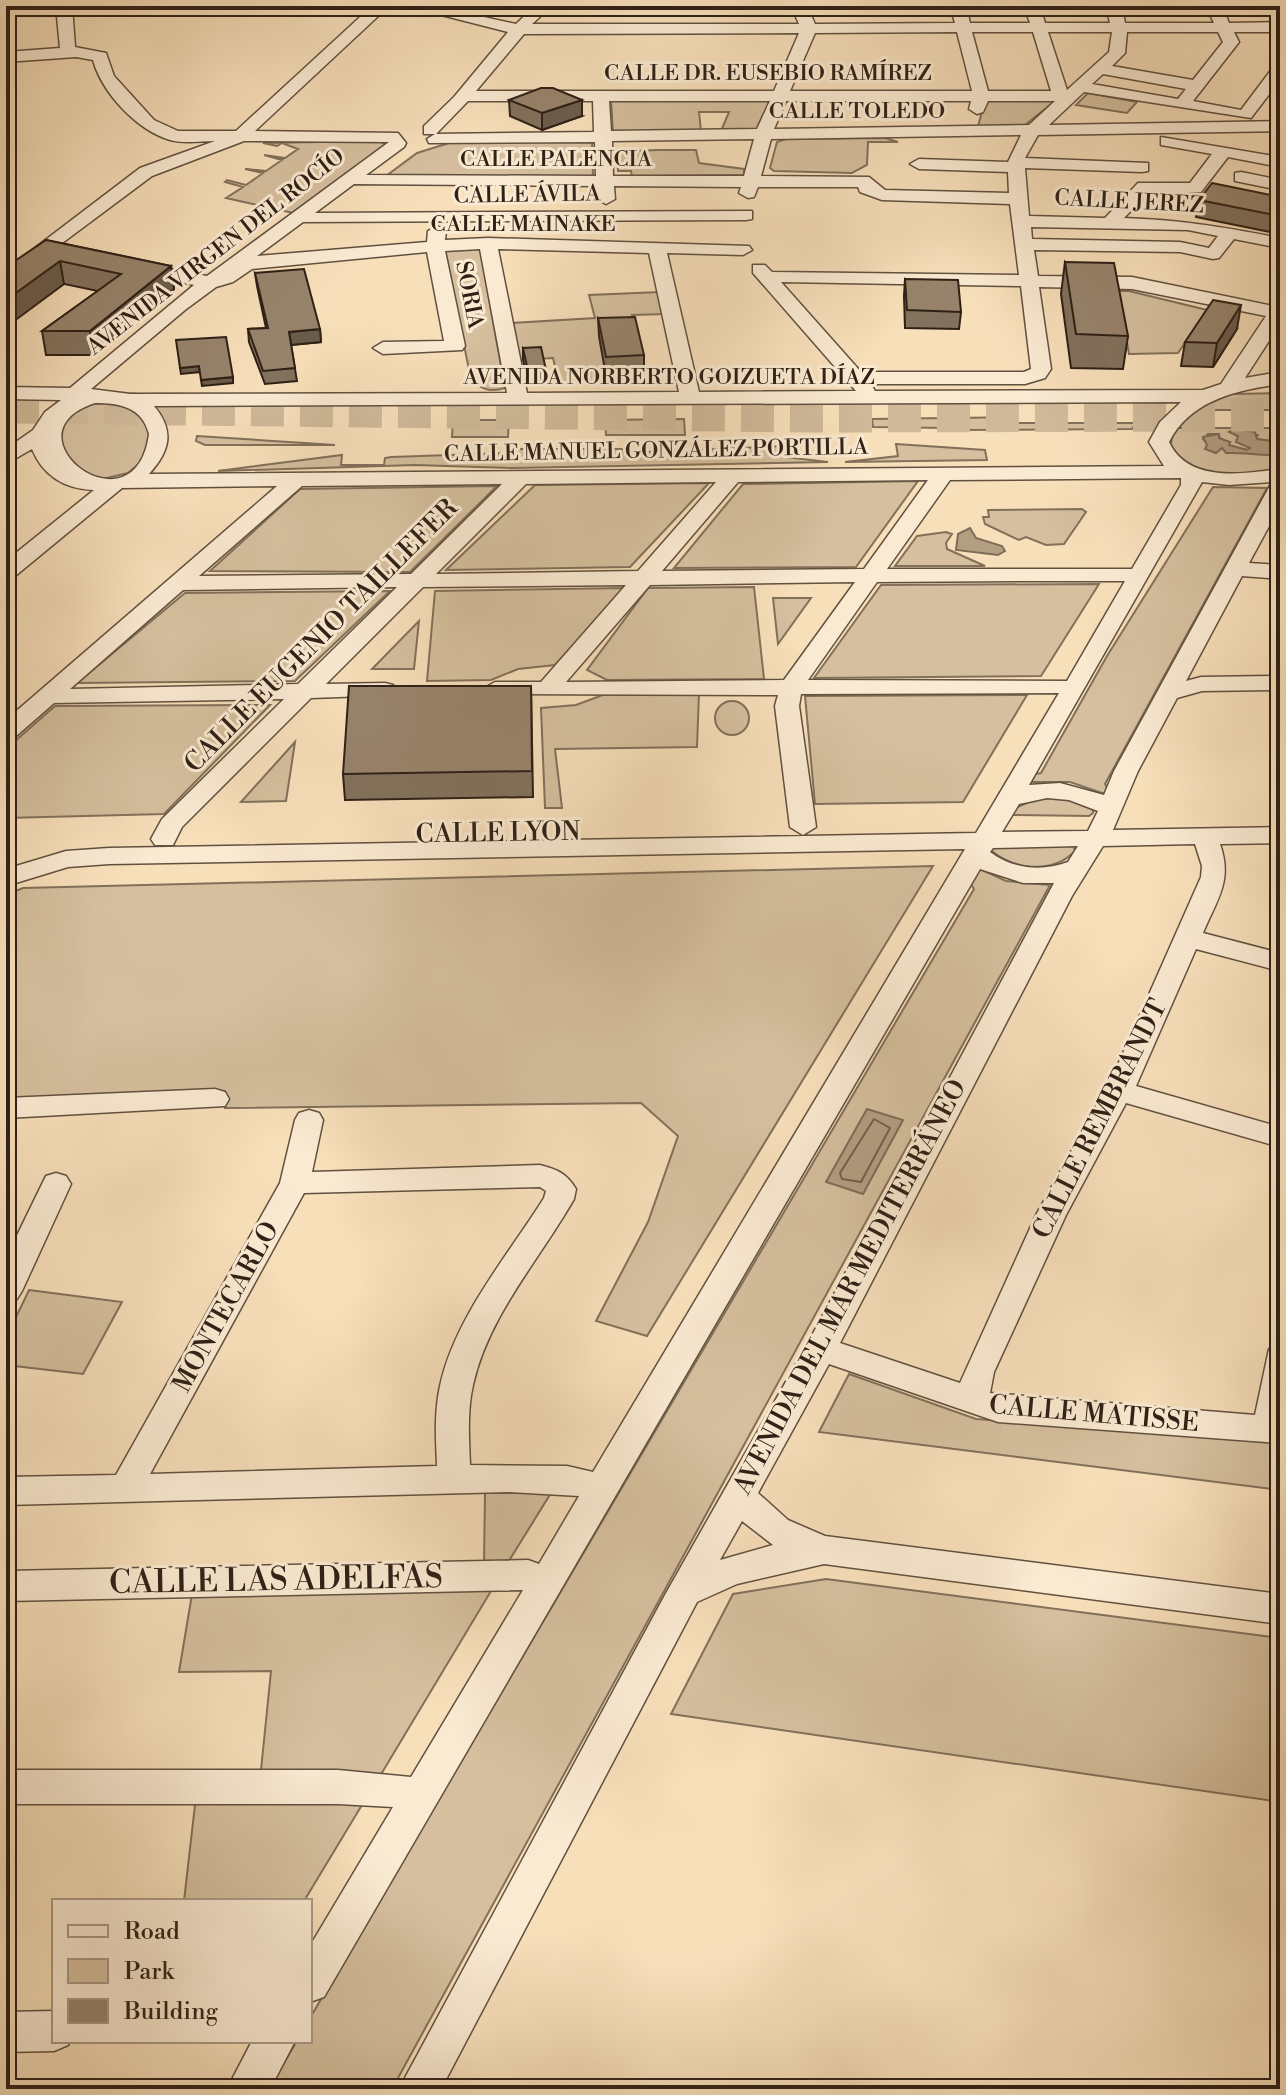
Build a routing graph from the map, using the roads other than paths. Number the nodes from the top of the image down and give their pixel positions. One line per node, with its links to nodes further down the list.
1 (64, 6): 26 (street)
2 (381, 6): 45 (street)
3 (414, 6): 15 (street)
4 (531, 6): 15 (street, AVENIDA VIRGEN DEL ROCÍO)
5 (544, 6): 15 (street, AVENIDA VIRGEN DEL ROCÍO)
6 (799, 6): 16 (street)
7 (872, 6): 17 (street)
8 (958, 6): 18 (street)
9 (1032, 6): 22 (street)
10 (1114, 6): 19 (street)
11 (1157, 6): 20 (street)
12 (1214, 6): 21 (street)
13 (1263, 6): 14 (street)
14 (1280, 9)
15 (512, 28): 16 (street); 34 (street, AVENIDA VIRGEN DEL ROCÍO); 43 (street, AVENIDA VIRGEN DEL ROCÍO)
16 (809, 28): 17 (street); 25 (street)
17 (876, 28): 18 (street)
18 (963, 28): 22 (street); 32 (street)
19 (1118, 28): 20 (street); 22 (street); 28 (street)
20 (1163, 28): 21 (street)
21 (1223, 28): 23 (street); 30 (street)
22 (1039, 29): 31 (street)
23 (1276, 30)
24 (675, 45): 25 (street)
25 (802, 45): 33 (street)
26 (67, 49): 27 (street); 45 (street, CALLE TOLEDO)
27 (6, 57)
28 (1106, 64): 30 (street); 31 (street)
29 (1280, 69): 37 (street)
30 (1201, 80): 36 (street)
31 (1071, 92): 32 (street, CALLE DR. EUSEBIO RAMÍREZ); 36 (street, CALLE DR. EUSEBIO RAMÍREZ); 41 (street)
32 (980, 94): 33 (street, CALLE DR. EUSEBIO RAMÍREZ); 40 (street)
33 (782, 95): 35 (street, CALLE DR. EUSEBIO RAMÍREZ); 42 (street)
34 (465, 96): 35 (street, CALLE DR. EUSEBIO RAMÍREZ); 43 (street, AVENIDA VIRGEN DEL ROCÍO)
35 (601, 96): 44 (street)
36 (1182, 105): 37 (street, CALLE DR. EUSEBIO RAMÍREZ)
37 (1245, 115): 38 (street, CALLE DR. EUSEBIO RAMÍREZ)
38 (1280, 124): 39 (street, CALLE TOLEDO)
39 (1108, 130): 41 (street, CALLE TOLEDO); 46 (street)
40 (969, 132): 41 (street, CALLE TOLEDO); 42 (street, CALLE TOLEDO)
41 (1031, 132): 49 (street)
42 (764, 133): 44 (street, CALLE TOLEDO); 52 (street)
43 (412, 135): 44 (street, CALLE TOLEDO); 45 (street, CALLE TOLEDO); 53 (street, AVENIDA VIRGEN DEL ROCÍO); 83 (street, AVENIDA VIRGEN DEL ROCÍO)
44 (603, 136): 54 (street)
45 (237, 139): 72 (street)
46 (1223, 152): 47 (street); 57 (street)
47 (1280, 162)
48 (919, 164): 49 (street)
49 (1016, 165): 50 (street); 59 (street)
50 (1142, 167)
51 (1241, 177): 56 (street)
52 (751, 179): 54 (street, CALLE PALENCIA); 59 (street, CALLE PALENCIA); 60 (street)
53 (360, 180): 55 (street, CALLE PALENCIA); 61 (street, AVENIDA VIRGEN DEL ROCÍO)
54 (604, 181): 55 (street, CALLE PALENCIA); 62 (street)
55 (440, 182): 64 (street, SORIA)
56 (1280, 185)
57 (1185, 187): 58 (street); 66 (street)
58 (1212, 193)
59 (1018, 199): 65 (street)
60 (746, 215): 62 (street, CALLE ÁVILA); 75 (street)
61 (308, 218): 63 (street, CALLE ÁVILA); 78 (street, AVENIDA VIRGEN DEL ROCÍO)
62 (607, 218): 64 (street, CALLE ÁVILA); 71 (street)
63 (373, 220): 64 (street, CALLE ÁVILA); 77 (street)
64 (438, 220): 73 (street, SORIA)
65 (1022, 221): 66 (street, CALLE JEREZ); 70 (street)
66 (1109, 224): 67 (street, CALLE JEREZ)
67 (1230, 233): 69 (street, CALLE JEREZ); 70 (street)
68 (488, 243): 71 (street, CALLE MAINAKE); 73 (street, CALLE MAINAKE); 98 (street)
69 (1280, 243)
70 (1024, 244): 82 (street)
71 (611, 246): 74 (street, CALLE MAINAKE)
72 (47, 247): 76 (street); 81 (street)
73 (435, 247): 77 (street, CALLE MAINAKE); 86 (street, SORIA)
74 (657, 248): 75 (street, CALLE MAINAKE); 96 (street)
75 (743, 250): 80 (street)
76 (76, 253)
77 (370, 253): 78 (street, CALLE MAINAKE)
78 (256, 259): 83 (street); 85 (street, AVENIDA VIRGEN DEL ROCÍO)
79 (119, 262): 83 (street)
80 (768, 278): 82 (street); 89 (street)
81 (6, 279)
82 (1029, 281): 84 (street); 89 (street)
83 (199, 284): 85 (street); 93 (street, AVENIDA VIRGEN DEL ROCÍO)
84 (1279, 311): 87 (street)
85 (176, 322): 94 (street, AVENIDA VIRGEN DEL ROCÍO)
86 (383, 348)
87 (1240, 370): 88 (street); 90 (street)
88 (1275, 379): 90 (street)
89 (856, 382): 95 (street); 97 (street)
90 (1228, 388): 92 (street)
91 (6, 393): 93 (street)
92 (1207, 396): 97 (street, AVENIDA NORBERTO GOIZUETA DÍAZ); 103 (street)
93 (71, 398): 94 (street); 100 (street)
94 (113, 398): 98 (street, AVENIDA NORBERTO GOIZUETA DÍAZ); 108 (street)
95 (810, 399): 96 (street, AVENIDA NORBERTO GOIZUETA DÍAZ); 97 (street, AVENIDA NORBERTO GOIZUETA DÍAZ)
96 (691, 400): 98 (street, AVENIDA NORBERTO GOIZUETA DÍAZ)
97 (890, 400)
98 (519, 401)
99 (16, 428): 100 (street)
100 (43, 431): 101 (street); 108 (street)
101 (6, 458)
102 (945, 472): 103 (street, CALLE MANUEL GONZÁLEZ PORTILLA); 104 (street, CALLE MANUEL GONZÁLEZ PORTILLA); 113 (street)
103 (1190, 472): 105 (street, CALLE MANUEL GONZÁLEZ PORTILLA); 115 (street)
104 (731, 474): 106 (street, CALLE MANUEL GONZÁLEZ PORTILLA); 114 (street)
105 (1280, 475)
106 (522, 476): 107 (street, CALLE MANUEL GONZÁLEZ PORTILLA); 116 (street, CALLE EUGENIO TAILLEFER)
107 (296, 480): 108 (street, CALLE MANUEL GONZÁLEZ PORTILLA); 117 (street)
108 (119, 482): 111 (street)
109 (1280, 486): 110 (street, AVENIDA DEL MAR MEDITERRÁNEO)
110 (1236, 569): 112 (street); 119 (street, AVENIDA DEL MAR MEDITERRÁNEO)
111 (6, 572)
112 (1280, 572)
113 (870, 575): 114 (street); 115 (street); 120 (street)
114 (647, 577): 116 (street); 121 (street)
115 (1137, 577): 124 (street)
116 (419, 580): 117 (street); 125 (street, CALLE EUGENIO TAILLEFER)
117 (176, 583): 126 (street)
118 (1280, 683): 119 (street)
119 (1183, 684): 130 (street, AVENIDA DEL MAR MEDITERRÁNEO)
120 (791, 687): 121 (street); 124 (street); 131 (street)
121 (548, 688): 122 (street)
122 (476, 689)
123 (404, 690): 125 (street)
124 (1073, 690): 128 (street)
125 (306, 691): 126 (street); 134 (street, CALLE EUGENIO TAILLEFER)
126 (48, 696): 127 (street)
127 (6, 732)
128 (1008, 799): 130 (street); 135 (street)
129 (1280, 819): 130 (street)
130 (1104, 822): 132 (street); 135 (street); 137 (street, AVENIDA DEL MAR MEDITERRÁNEO)
131 (803, 827): 134 (street, CALLE LYON); 135 (street, CALLE LYON)
132 (1204, 835): 133 (street); 139 (street, CALLE REMBRANDT)
133 (1280, 835)
134 (164, 839): 136 (street, CALLE LYON)
135 (983, 839): 137 (street); 138 (street, CALLE LYON); 155 (street)
136 (6, 862)
137 (1076, 868): 149 (street, AVENIDA DEL MAR MEDITERRÁNEO)
138 (6, 878)
139 (1187, 938): 140 (street); 141 (street, CALLE REMBRANDT)
140 (1280, 962)
141 (1118, 1091): 145 (street); 151 (street, CALLE REMBRANDT)
142 (215, 1099): 143 (street)
143 (6, 1108)
144 (309, 1120): 146 (street, MONTECARLO)
145 (1280, 1137)
146 (295, 1183): 153 (street); 154 (street, MONTECARLO)
147 (56, 1184): 148 (street)
148 (6, 1291)
149 (821, 1349): 151 (street, CALLE MATISSE); 157 (street, AVENIDA DEL MAR MEDITERRÁNEO)
150 (1280, 1358): 152 (street)
151 (972, 1402): 152 (street, CALLE MATISSE)
152 (1275, 1430)
153 (454, 1479): 154 (street); 155 (street)
154 (126, 1487): 156 (street)
155 (602, 1488): 159 (street)
156 (6, 1491)
157 (739, 1493): 158 (street); 161 (street, AVENIDA DEL MAR MEDITERRÁNEO)
158 (825, 1550): 161 (street); 162 (street)
159 (546, 1581): 160 (street, CALLE LAS ADELFAS); 164 (street)
160 (6, 1586)
161 (685, 1592): 170 (street, AVENIDA DEL MAR MEDITERRÁNEO)
162 (1280, 1609)
163 (6, 1787): 164 (street)
164 (419, 1798): 165 (street)
165 (312, 1980)
166 (52, 2031): 167 (street)
167 (6, 2032)
168 (274, 2043): 169 (street)
169 (247, 2089)
170 (419, 2089)

